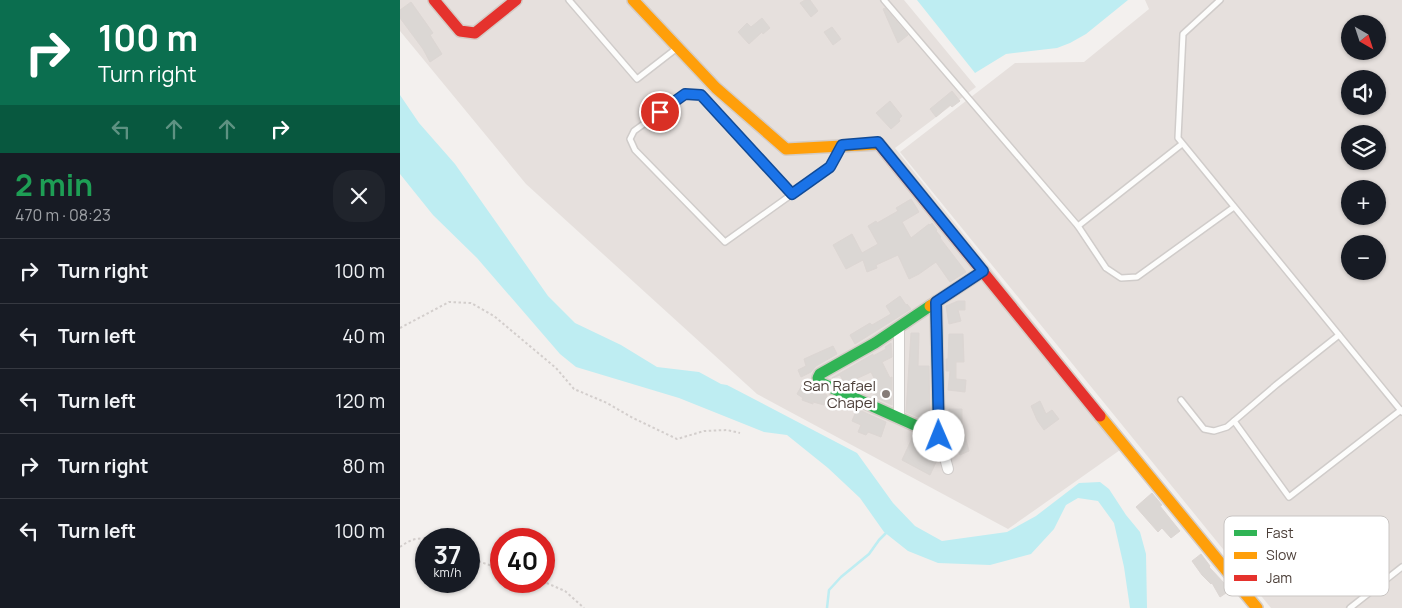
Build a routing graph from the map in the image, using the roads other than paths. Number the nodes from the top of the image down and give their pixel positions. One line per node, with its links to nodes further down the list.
1 (434, 0): 2 (street)
2 (516, 0)
3 (569, 0): 7 (lane)
4 (633, 0): 7 (street)
5 (884, 0): 12 (lane)
6 (1220, 0): 8 (lane)
7 (678, 47): 9 (street)
8 (1182, 144): 11 (lane); 12 (lane)
9 (842, 145): 10 (lane); 13 (street)
10 (792, 194): 10 (lane)
11 (1234, 207): 12 (lane); 16 (lane)
12 (1078, 226)
13 (983, 271): 14 (street); 23 (street)
14 (936, 302): 15 (street); 21 (street)
15 (899, 326): 19 (street); 19 (street)
16 (1339, 335): 18 (lane); 20 (lane)
17 (1181, 400): 20 (lane)
18 (1401, 411): 20 (lane)
19 (899, 418): 21 (street)
20 (1234, 421)
21 (939, 436): 22 (street)
22 (948, 469)
23 (1224, 567)
24 (1402, 567): 25 (lane)
25 (1389, 577)
26 (1247, 596): 28 (street)
27 (1365, 596): 29 (lane)
28 (1257, 608)
29 (1350, 608)

